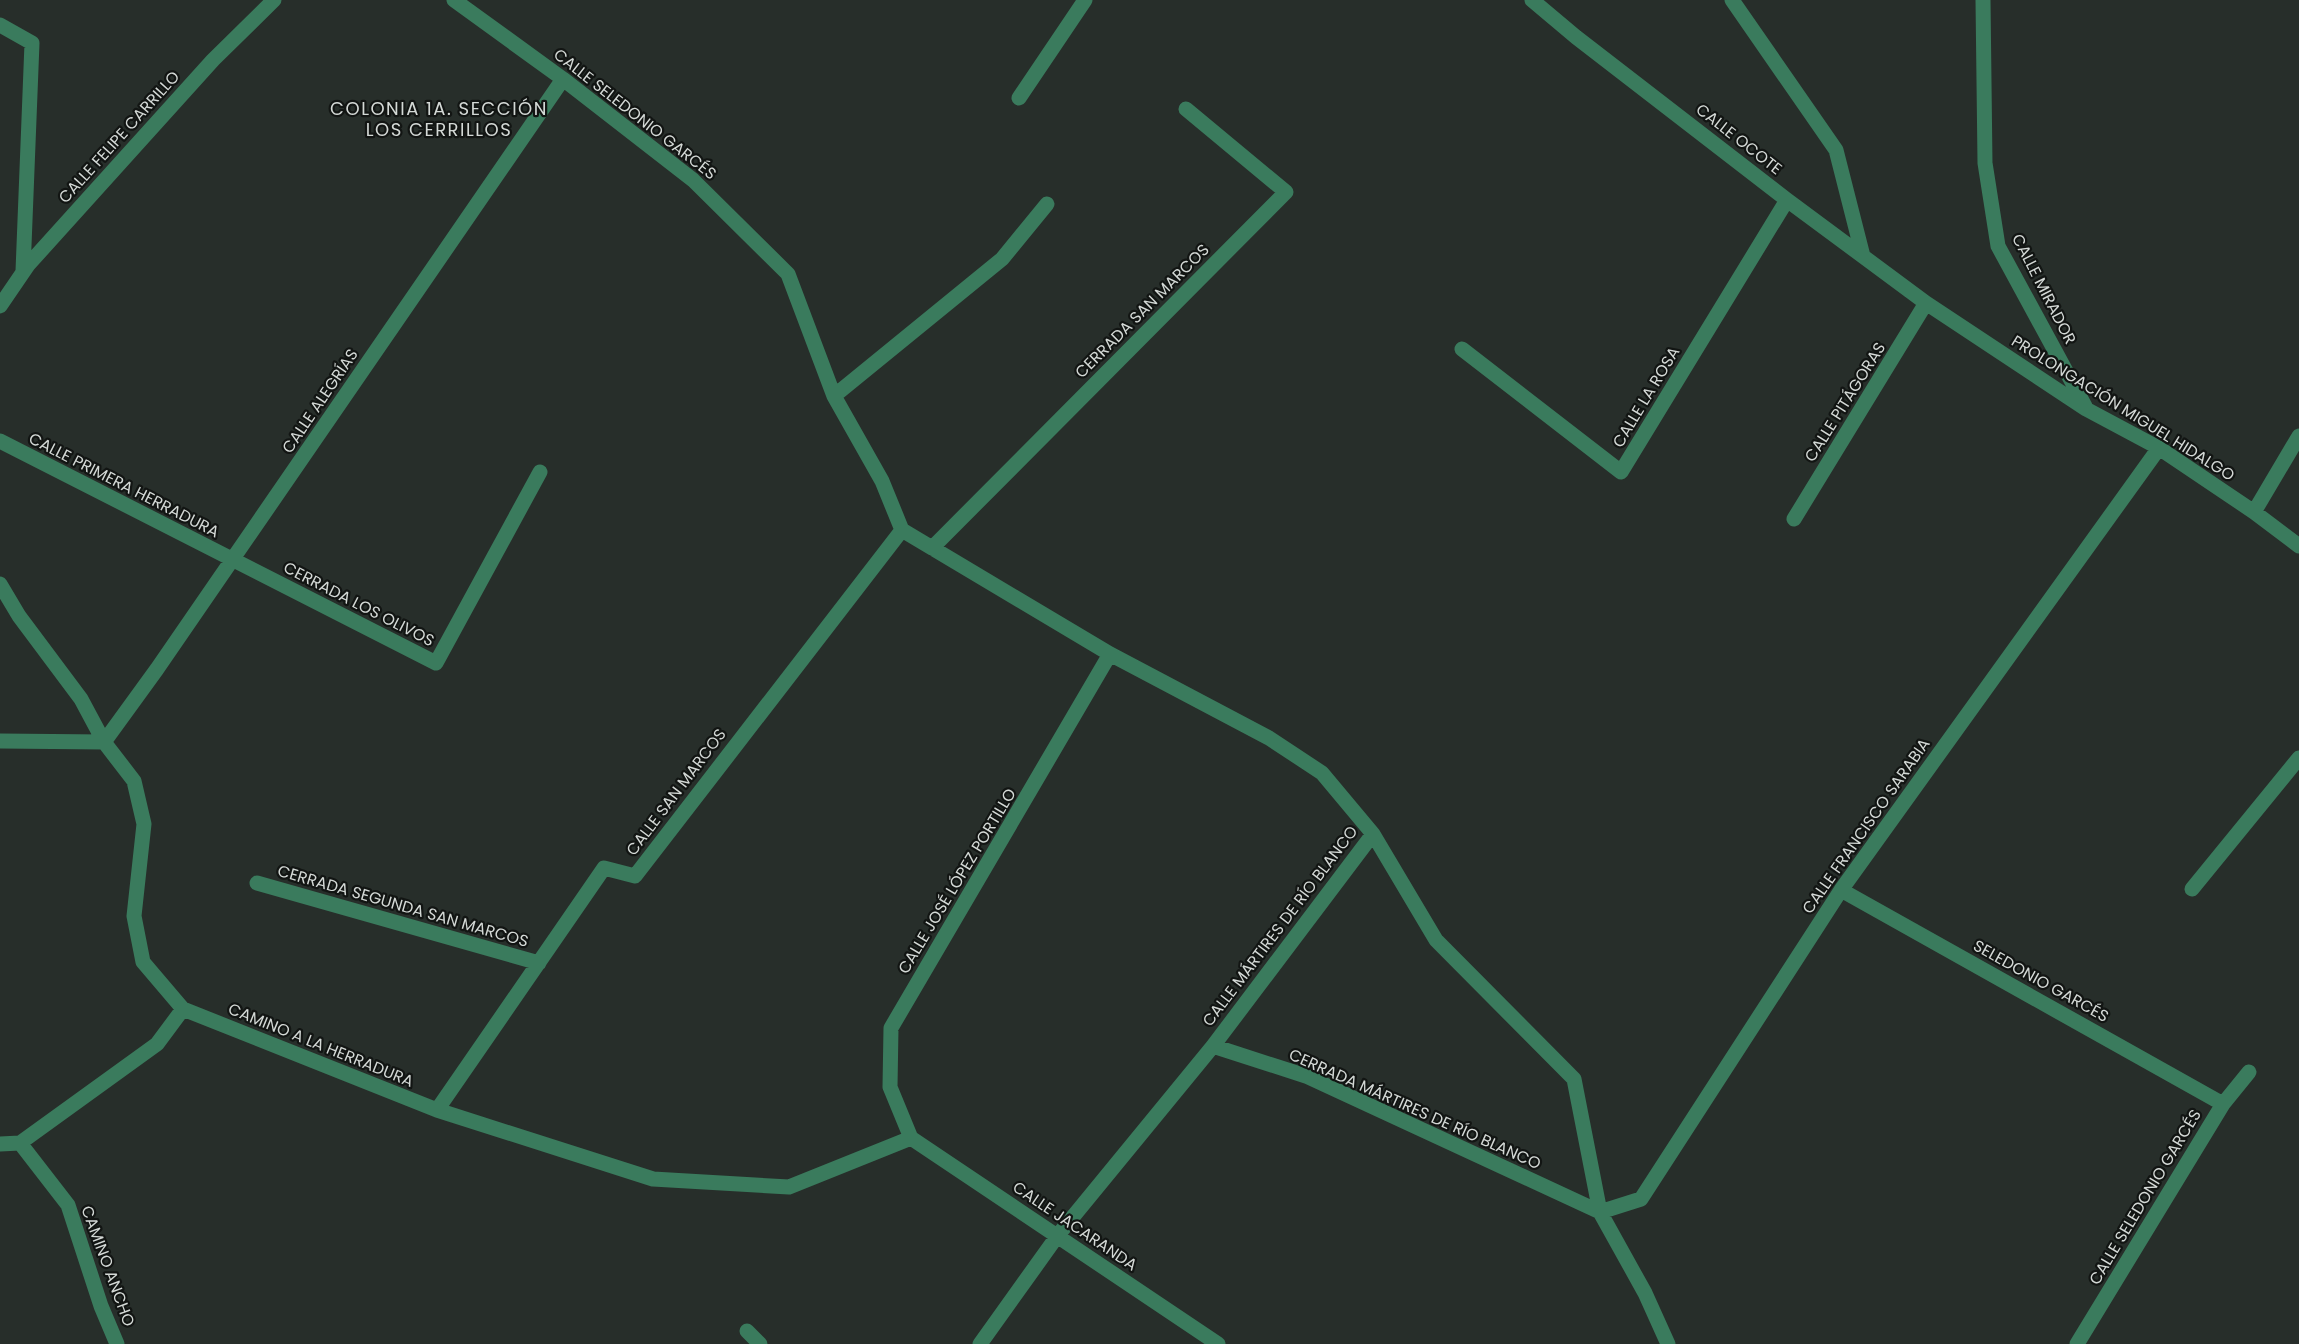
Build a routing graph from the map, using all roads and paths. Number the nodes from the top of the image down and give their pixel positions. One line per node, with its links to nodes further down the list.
1 (274, 0): 14 (street, CALLE FELIPE CARRILLO)
2 (454, 0): 8 (street, CALLE SELEDONIO GARCÉS)
3 (1085, 0): 9 (street)
4 (1532, 0): 11 (street, CALLE OCOTE)
5 (1732, 0): 13 (street)
6 (1983, 0): 19 (street, CALLE MIRADOR)
7 (0, 25): 14 (street)
8 (563, 79): 18 (street, CALLE SELEDONIO GARCÉS); 29 (street, CALLE ALEGRÍAS)
9 (1019, 98)
10 (1186, 109): 28 (street, CERRADA SAN MARCOS)
11 (1787, 200): 13 (street, CALLE OCOTE); 17 (street, CALLE LA ROSA)
12 (1047, 204): 18 (street)
13 (1863, 255): 15 (street, CALLE OCOTE)
14 (23, 271): 16 (street, CALLE FELIPE CARRILLO)
15 (1926, 303): 19 (street, PROLONGACIÓN MIGUEL HIDALGO); 25 (street, CALLE PITÁGORAS)
16 (0, 306)
17 (1462, 350)
18 (834, 396): 26 (street, CALLE SELEDONIO GARCÉS)
19 (2086, 409): 22 (street, PROLONGACIÓN MIGUEL HIDALGO)
20 (2299, 436): 24 (street)
21 (0, 441): 29 (street, CALLE PRIMERA HERRADURA)
22 (2158, 448): 24 (street, PROLONGACIÓN MIGUEL HIDALGO); 38 (street, CALLE FRANCISCO SARABIA)
23 (540, 472): 29 (street, CERRADA LOS OLIVOS)
24 (2254, 512): 27 (street, PROLONGACIÓN MIGUEL HIDALGO)
25 (1794, 519)
26 (902, 530): 28 (street); 39 (street, CALLE SAN MARCOS)
27 (2299, 546)
28 (932, 548): 31 (street, CALLE MÁRTIRES DE RÍO BLANCO)
29 (232, 560): 33 (street, CALLE ALEGRÍAS)
30 (0, 584): 33 (street, CAMINO A LA HERRADURA)
31 (1110, 654): 35 (street, CALLE MÁRTIRES DE RÍO BLANCO); 45 (street, CALLE JOSÉ LÓPEZ PORTILLO)
32 (0, 741): 33 (street)
33 (104, 742): 40 (street, CAMINO A LA HERRADURA)
34 (2299, 758): 37 (street)
35 (1373, 834): 41 (street, CALLE MÁRTIRES DE RÍO BLANCO); 48 (street)
36 (257, 884): 39 (street, CERRADA SEGUNDA SAN MARCOS)
37 (2192, 889)
38 (1841, 890): 43 (street, SELEDONIO GARCÉS); 48 (street, CALLE FRANCISCO SARABIA)
39 (539, 963): 44 (street, CALLE SAN MARCOS)
40 (183, 1009): 44 (street, CAMINO A LA HERRADURA); 46 (street)
41 (1213, 1046): 48 (street, CERRADA MÁRTIRES DE RÍO BLANCO); 49 (street, CALLE MÁRTIRES DE RÍO BLANCO)
42 (2249, 1072): 43 (street, CALLE SELEDONIO GARCÉS)
43 (2223, 1104): 56 (street, CALLE SELEDONIO GARCÉS)
44 (438, 1110): 45 (street, CAMINO A LA HERRADURA)
45 (911, 1138): 49 (street, CALLE JACARANDA)
46 (20, 1143): 47 (street); 51 (street, CAMINO ANCHO)
47 (0, 1144)
48 (1600, 1212): 55 (street)
49 (1058, 1235): 53 (street, CALLE MÁRTIRES DE RÍO BLANCO); 54 (street, CALLE JACARANDA)
50 (747, 1330): 52 (street)
51 (117, 1344)
52 (760, 1344)
53 (980, 1344)
54 (1218, 1344)
55 (1668, 1344)
56 (2077, 1344)

